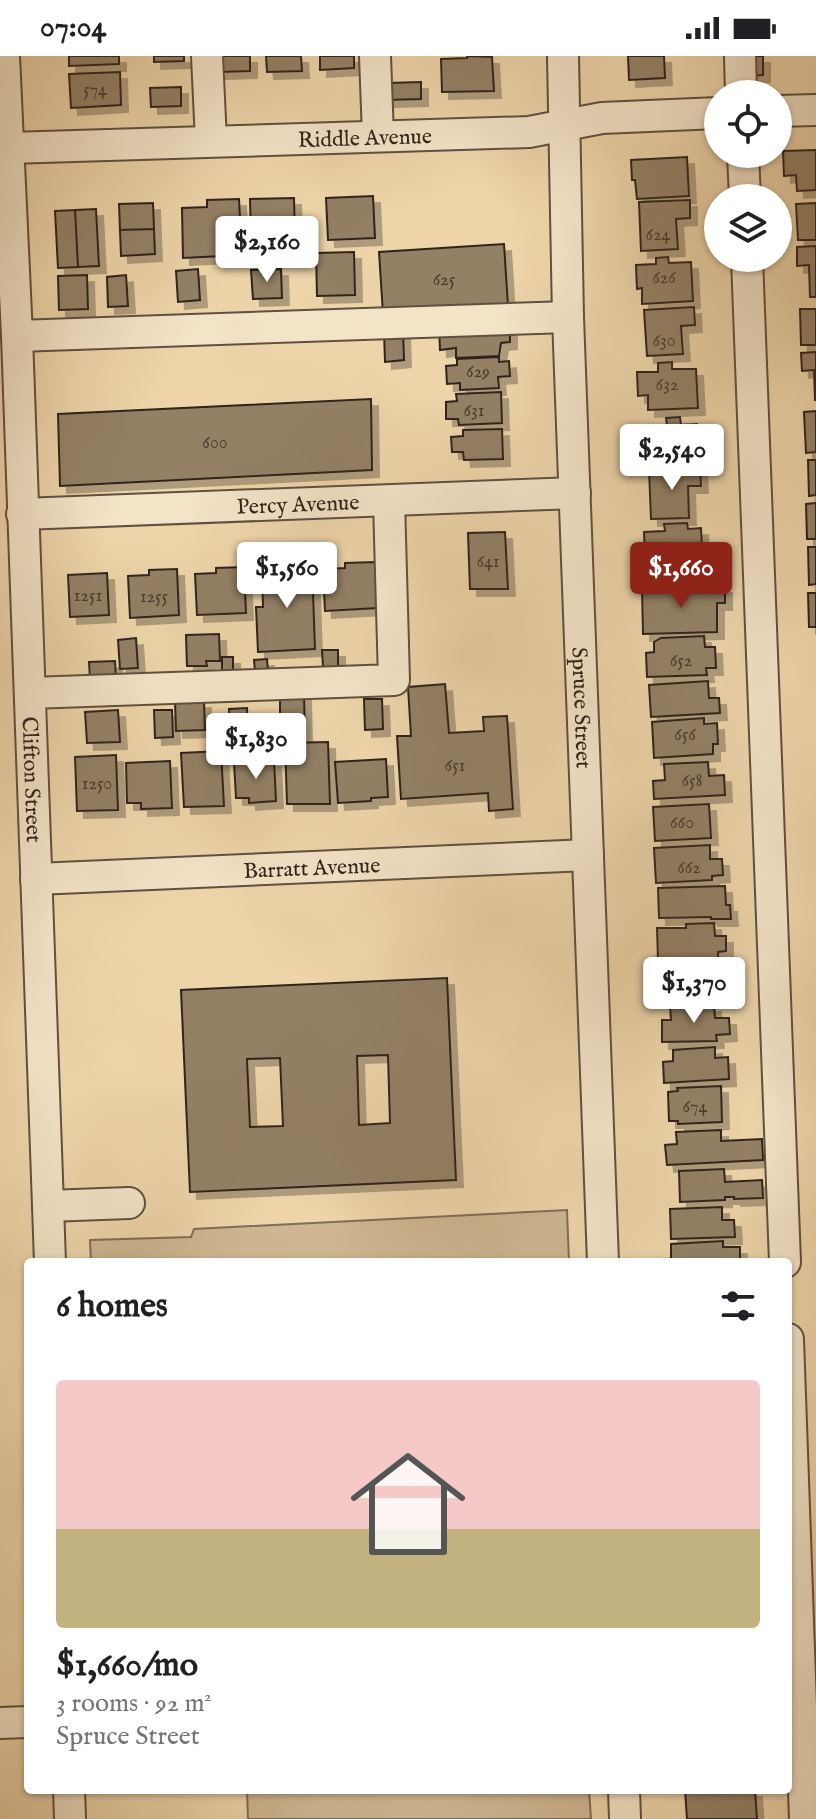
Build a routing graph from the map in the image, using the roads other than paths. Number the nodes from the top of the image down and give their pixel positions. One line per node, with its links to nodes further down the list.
1 (4, 56): 13 (street, Clifton Street)
2 (207, 56): 12 (street)
3 (375, 56): 11 (street)
4 (563, 56): 10 (street, Spruce Street)
5 (740, 56): 6 (street)
6 (741, 80)
7 (816, 110): 8 (street)
8 (792, 111)
9 (704, 114): 10 (street, Riddle Avenue)
10 (565, 126): 11 (street, Riddle Avenue); 15 (street, Spruce Street)
11 (378, 136): 12 (street, Riddle Avenue)
12 (211, 141): 13 (street, Riddle Avenue)
13 (9, 148): 16 (street, Clifton Street)
14 (748, 272): 27 (street)
15 (568, 317): 16 (street); 17 (street, Spruce Street)
16 (17, 336): 19 (street, Clifton Street)
17 (575, 493): 18 (street, Percy Avenue); 21 (street, Spruce Street)
18 (389, 501): 19 (street, Percy Avenue); 20 (street)
19 (22, 514): 20 (street, Clifton Street)
20 (30, 693): 22 (street, Clifton Street)
21 (588, 855): 22 (street, Barratt Avenue); 26 (street, Spruce Street)
22 (36, 879): 24 (street, Clifton Street)
23 (129, 1203): 24 (street)
24 (48, 1206): 25 (street, Clifton Street)
25 (50, 1258)
26 (603, 1258)
27 (785, 1258)
28 (792, 1399): 29 (street)
29 (799, 1505): 36 (street)
30 (24, 1722): 31 (street)
31 (0, 1723)
32 (69, 1794): 34 (street)
33 (624, 1794): 35 (street)
34 (70, 1819)
35 (625, 1819)
36 (805, 1819)

